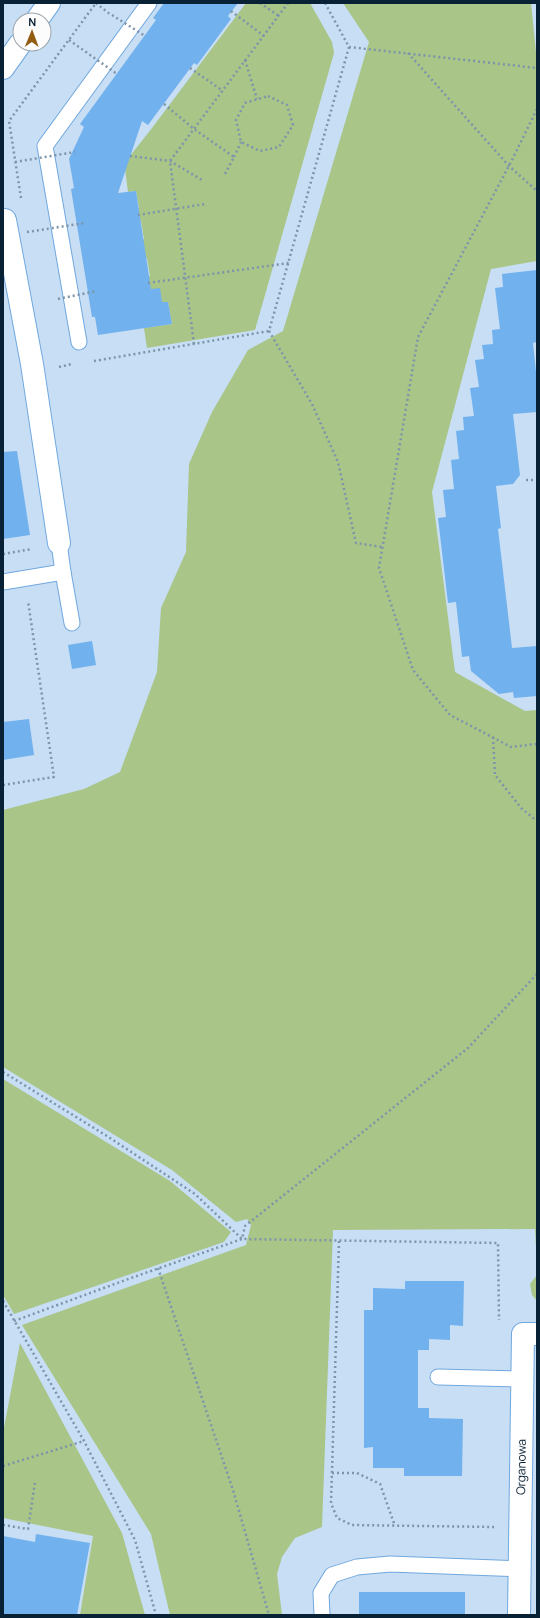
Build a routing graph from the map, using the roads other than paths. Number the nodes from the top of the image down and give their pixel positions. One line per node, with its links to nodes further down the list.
1 (149, 3): 5 (lane)
2 (14, 52): 3 (street)
3 (3, 68)
4 (4, 213): 6 (street)
5 (79, 342)
6 (59, 543): 7 (lane)
7 (63, 572): 8 (lane); 9 (lane)
8 (3, 582)
9 (72, 623)
10 (537, 1334): 12 (street, Organowa)
11 (438, 1377): 12 (lane)
12 (522, 1379): 13 (street, Organowa)
13 (520, 1569): 14 (lane); 15 (street, Organowa)
14 (322, 1615)
15 (519, 1615)

